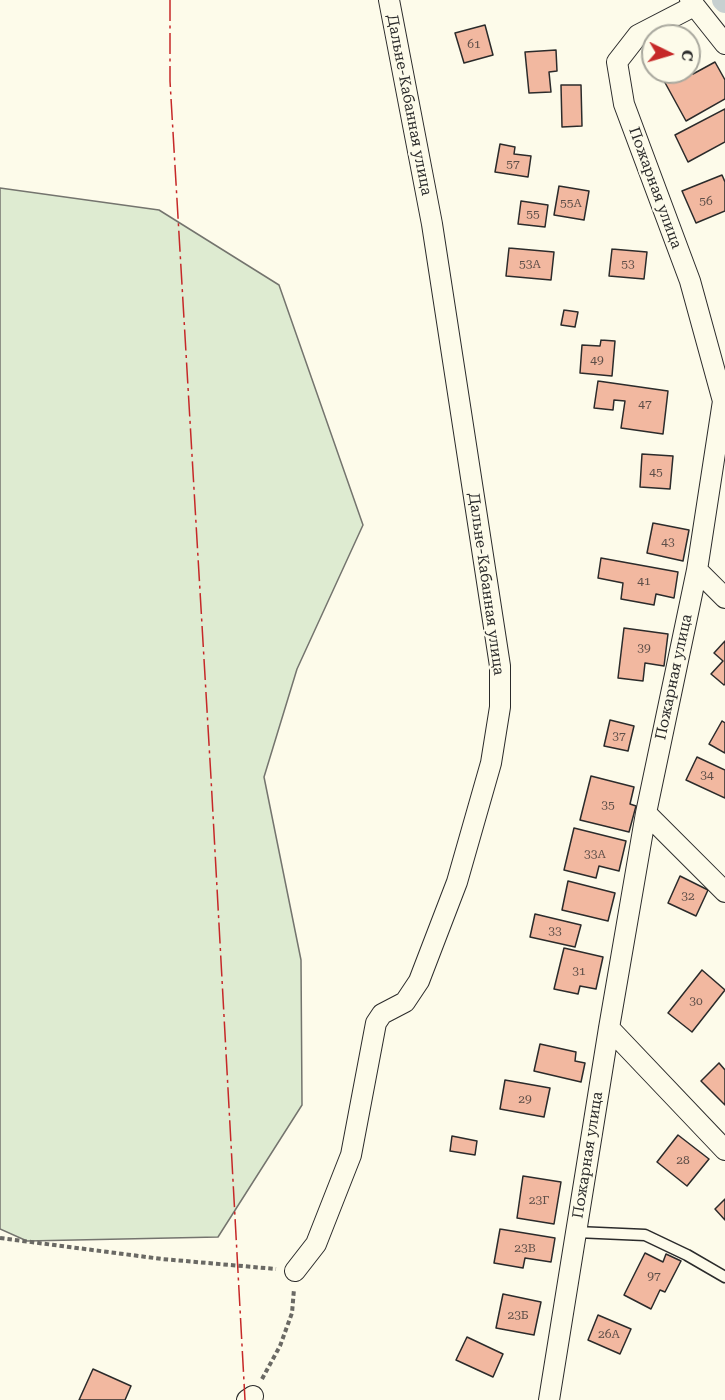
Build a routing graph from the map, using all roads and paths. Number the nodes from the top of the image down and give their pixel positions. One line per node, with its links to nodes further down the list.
1 (389, 0): 13 (street, Дальне-Кабанная улица)
2 (692, 3): 3 (street); 4 (street, Пожарная улица)
3 (725, 44)
4 (724, 401): 5 (street, Пожарная улица)
5 (697, 570): 6 (street); 7 (street, Пожарная улица)
6 (725, 598)
7 (646, 813): 8 (street); 9 (street, Пожарная улица)
8 (725, 892)
9 (609, 1028): 10 (street); 11 (street, Пожарная улица)
10 (725, 1150)
11 (576, 1232): 14 (lane); 16 (street, Пожарная улица)
12 (0, 1238): 13 (path)
13 (295, 1271): 15 (path)
14 (725, 1277)
15 (250, 1398)
16 (549, 1400)

